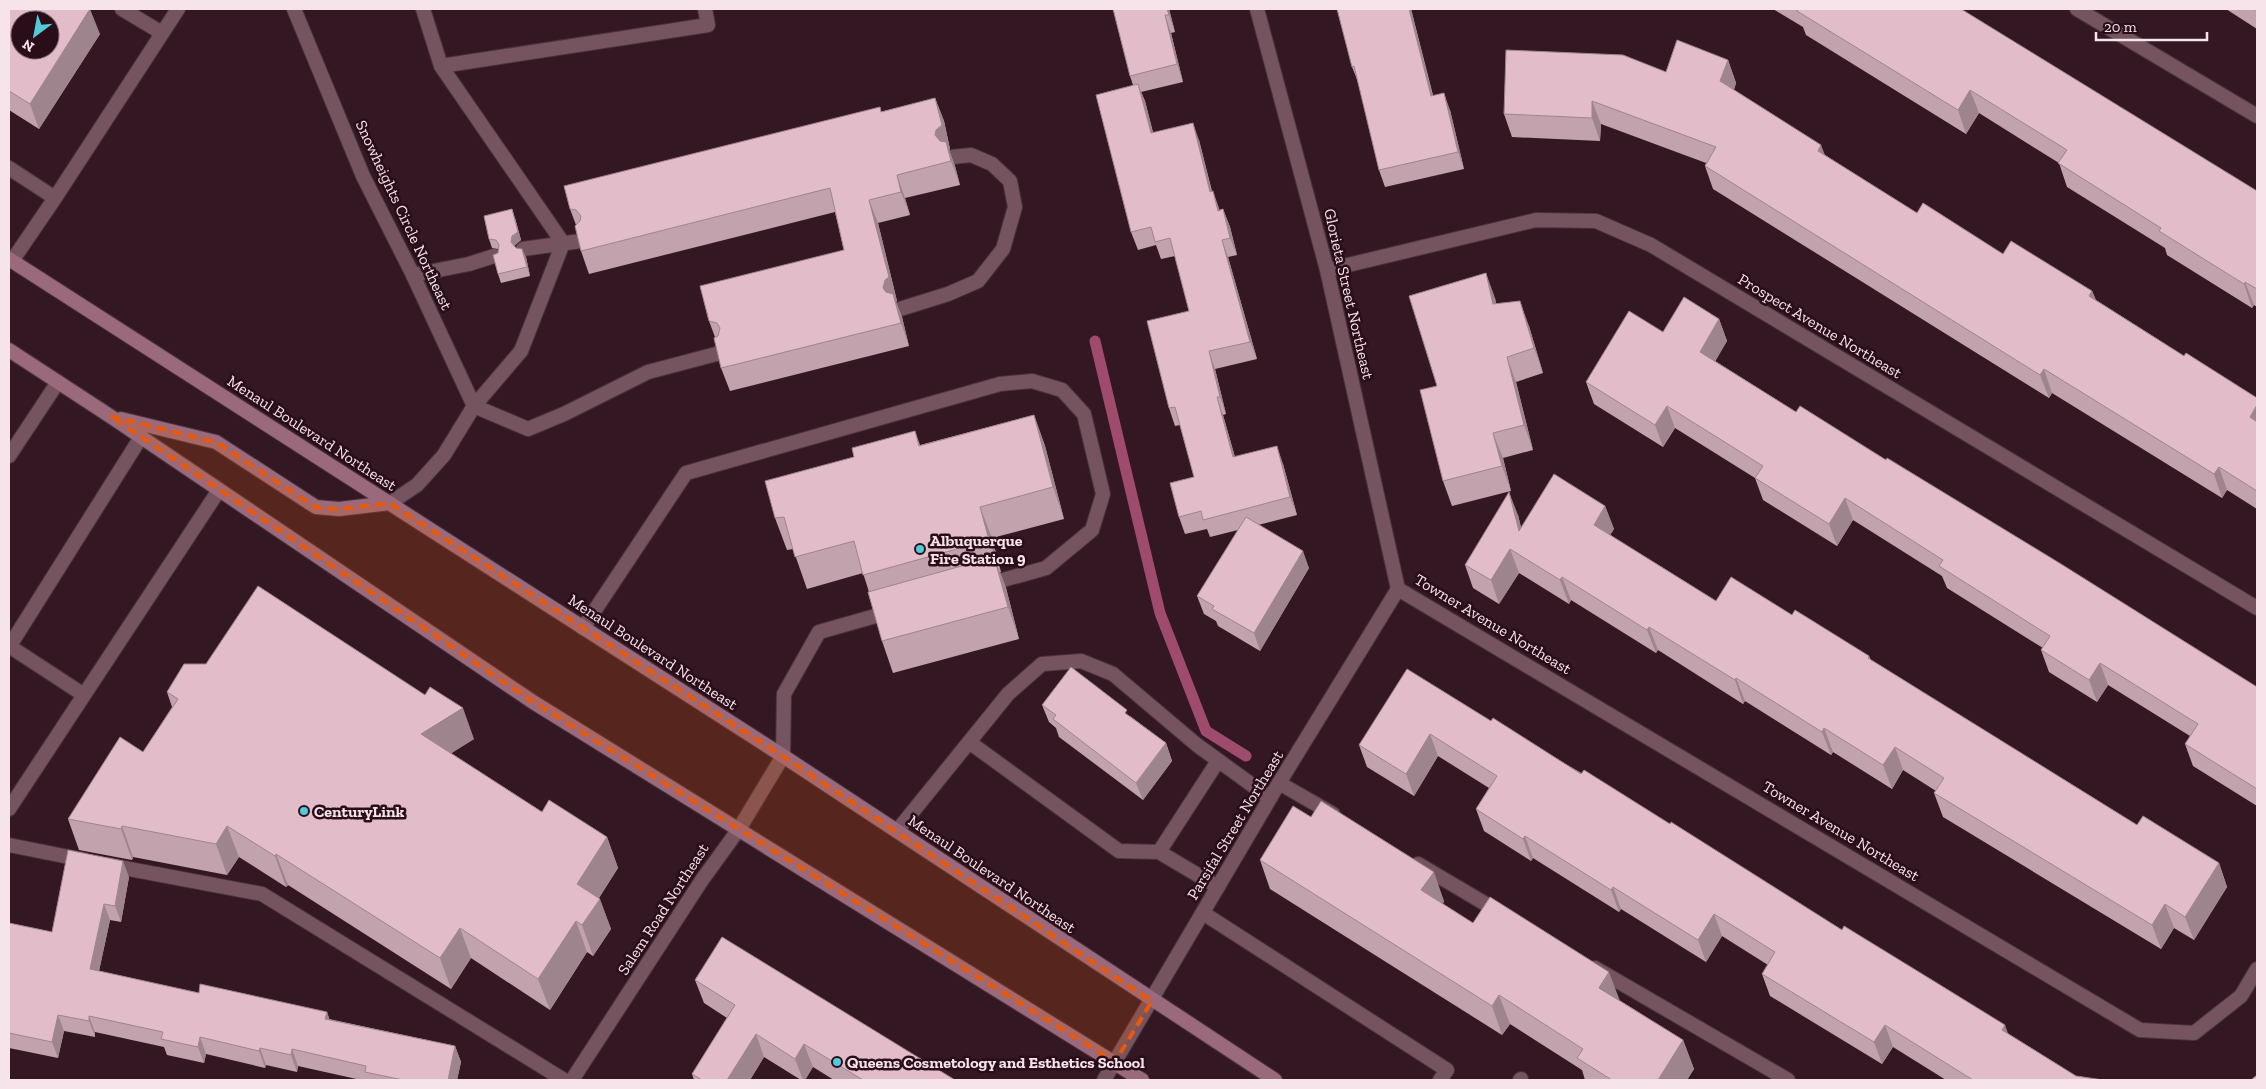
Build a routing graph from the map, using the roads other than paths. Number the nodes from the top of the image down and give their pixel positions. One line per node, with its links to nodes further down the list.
1 (122, 9): 8 (street)
2 (178, 9): 8 (street)
3 (294, 9): 20 (street, Snowheights Circle Northeast)
4 (423, 9): 9 (street)
5 (705, 9): 9 (street)
6 (1257, 9): 19 (street, Glorieta Street Northeast)
7 (2078, 9): 10 (street)
8 (162, 33): 13 (street)
9 (440, 66): 15 (street)
10 (2257, 116)
11 (952, 156): 21 (street)
12 (9, 168): 13 (street)
13 (55, 198): 18 (street)
14 (581, 240): 15 (street)
15 (563, 243): 16 (street); 25 (street)
16 (524, 249)
17 (494, 256): 20 (street)
18 (10, 262): 30 (main road, Menaul Boulevard Northeast)
19 (1327, 270): 31 (street, Glorieta Street Northeast); 34 (street, Prospect Avenue Northeast)
20 (413, 275): 25 (street, Snowheights Circle Northeast)
21 (900, 309)
22 (9, 350): 24 (main road)
23 (720, 354): 25 (street)
24 (58, 382): 26 (main road); 28 (street)
25 (474, 406): 30 (street)
26 (110, 416): 27 (main road); 30 (main road)
27 (141, 437): 29 (main road); 36 (street)
28 (9, 456)
29 (219, 490): 37 (street); 45 (main road)
30 (390, 503): 35 (main road, Menaul Boulevard Northeast)
31 (1398, 589): 41 (street, Parsifal Street Northeast); 54 (street, Towner Avenue Northeast)
32 (971, 590): 35 (street)
33 (904, 608): 39 (street)
34 (2257, 608)
35 (583, 628): 39 (main road, Menaul Boulevard Northeast)
36 (9, 646): 37 (street)
37 (84, 695): 43 (street)
38 (969, 742): 40 (street); 46 (street); 48 (street)
39 (783, 756): 45 (street, Salem Road Northeast); 46 (main road, Menaul Boulevard Northeast)
40 (1218, 761): 42 (street); 48 (street)
41 (1280, 783): 42 (street, Parsifal Street Northeast); 44 (street)
42 (1270, 798): 50 (street, Parsifal Street Northeast)
43 (9, 809)
44 (1343, 820)
45 (739, 829): 56 (main road); 58 (street, Salem Road Northeast)
46 (897, 832): 55 (main road, Menaul Boulevard Northeast)
47 (9, 845): 57 (street)
48 (1159, 852): 50 (street)
49 (1403, 855): 52 (street)
50 (1218, 887): 51 (street, Parsifal Street Northeast)
51 (1203, 913): 55 (street, Parsifal Street Northeast); 62 (street)
52 (1514, 920)
53 (1583, 960): 63 (street)
54 (2257, 969)
55 (1152, 1001): 56 (street, Parsifal Street Northeast); 61 (main road, Menaul Boulevard Northeast)
56 (1116, 1062): 59 (street, Parsifal Street Northeast); 60 (main road)
57 (564, 1080)
58 (572, 1080)
59 (1104, 1080)
60 (1142, 1080)
61 (1275, 1080)
62 (1440, 1080)
63 (1788, 1080)

